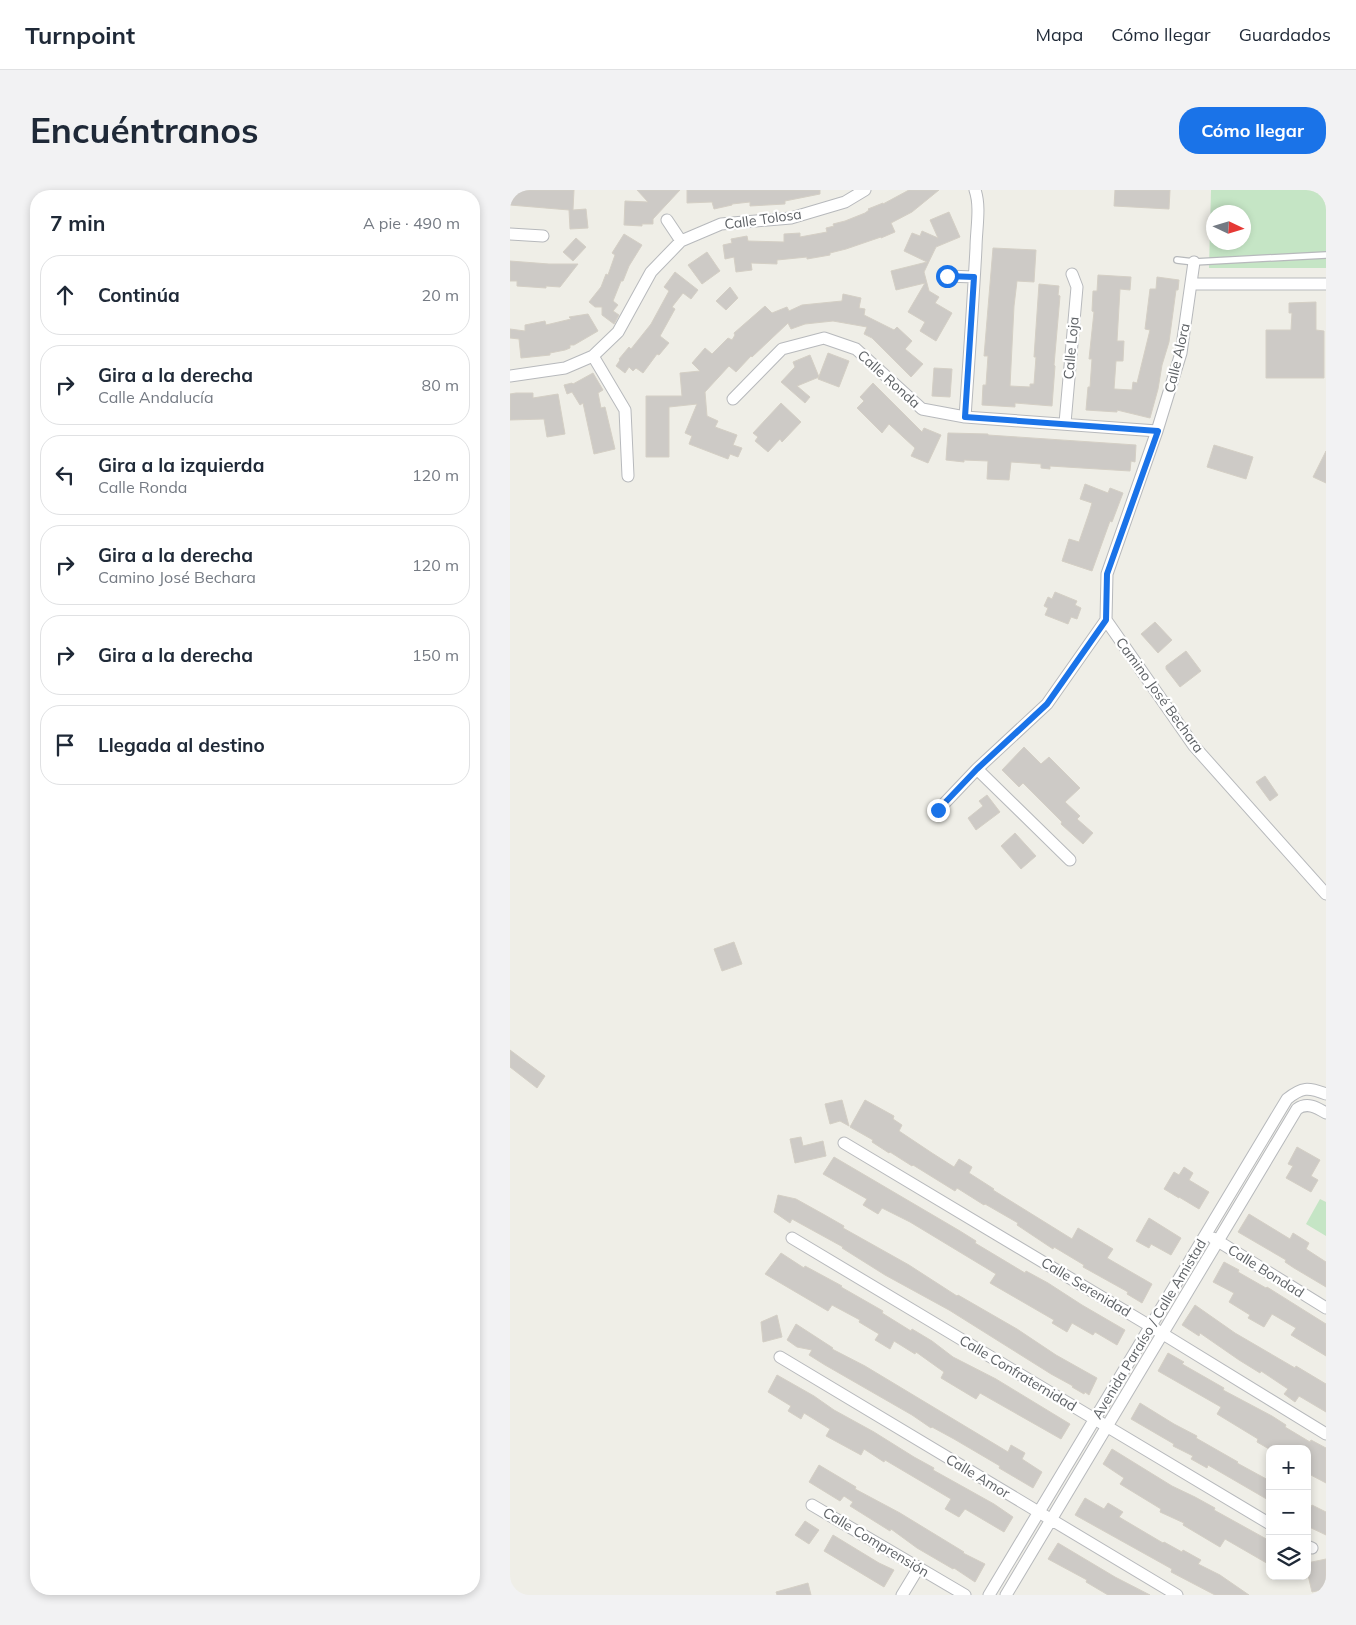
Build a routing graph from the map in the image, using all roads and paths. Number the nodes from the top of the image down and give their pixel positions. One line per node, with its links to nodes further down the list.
1 (865, 190): 6 (street, Calle Tolosa)
2 (975, 190): 12 (street)
3 (667, 220): 6 (street)
4 (510, 234): 5 (street)
5 (543, 236)
6 (681, 241): 15 (street, Calle Tolosa)
7 (1326, 255): 9 (lane)
8 (1177, 260): 9 (lane)
9 (1194, 262): 13 (street, Calle Alora)
10 (1072, 274): 19 (street, Calle Loja)
11 (947, 276): 12 (street)
12 (974, 277): 18 (street)
13 (1192, 284): 14 (street); 20 (street, Calle Alora)
14 (1326, 284)
15 (593, 356): 16 (street, Calle Tolosa); 21 (street)
16 (510, 376)
17 (733, 399): 18 (street, Calle Ronda)
18 (965, 417): 19 (street, Calle Ronda)
19 (1065, 423): 20 (street, Calle Ronda)
20 (1158, 431): 22 (street)
21 (628, 476)
22 (1106, 620): 23 (street); 26 (street, Camino José Bechara)
23 (977, 769): 24 (street); 25 (street)
24 (938, 810)
25 (1070, 860)
26 (1326, 894)
27 (1307, 1088): 28 (street); 29 (street); 32 (street, Avenida Paraíso / Calle Amistad)
28 (1326, 1094)
29 (1310, 1105): 30 (street); 34 (street, Avenida Paraíso / Calle Amistad)
30 (1326, 1113)
31 (844, 1143): 36 (street, Calle Serenidad)
32 (1207, 1234): 34 (street, Calle Bondad); 36 (street, Avenida Paraíso / Calle Amistad)
33 (792, 1238): 39 (street, Calle Confraternidad)
34 (1218, 1241): 35 (street, Calle Bondad); 37 (street, Avenida Paraíso / Calle Amistad)
35 (1326, 1308)
36 (1150, 1326): 37 (street, Calle Serenidad); 39 (street, Avenida Paraíso / Calle Amistad)
37 (1162, 1333): 40 (street, Avenida Paraíso / Calle Amistad); 41 (street, Calle Serenidad)
38 (780, 1357): 43 (street, Calle Amor)
39 (1094, 1420): 40 (street, Calle Confraternidad); 43 (street, Avenida Paraíso / Calle Amistad)
40 (1106, 1427): 44 (street, Avenida Paraíso / Calle Amistad); 45 (street, Calle Confraternidad)
41 (1326, 1434)
42 (812, 1505): 46 (street, Calle Comprensión)
43 (1039, 1513): 44 (street, Calle Amor); 49 (street, Avenida Paraíso / Calle Amistad)
44 (1050, 1520): 50 (street, Avenida Paraíso / Calle Amistad); 51 (street, Calle Amor)
45 (1266, 1522)
46 (918, 1567): 47 (street); 48 (street, Calle Comprensión)
47 (902, 1595)
48 (965, 1595)
49 (989, 1595)
50 (1006, 1595)
51 (1177, 1595)

